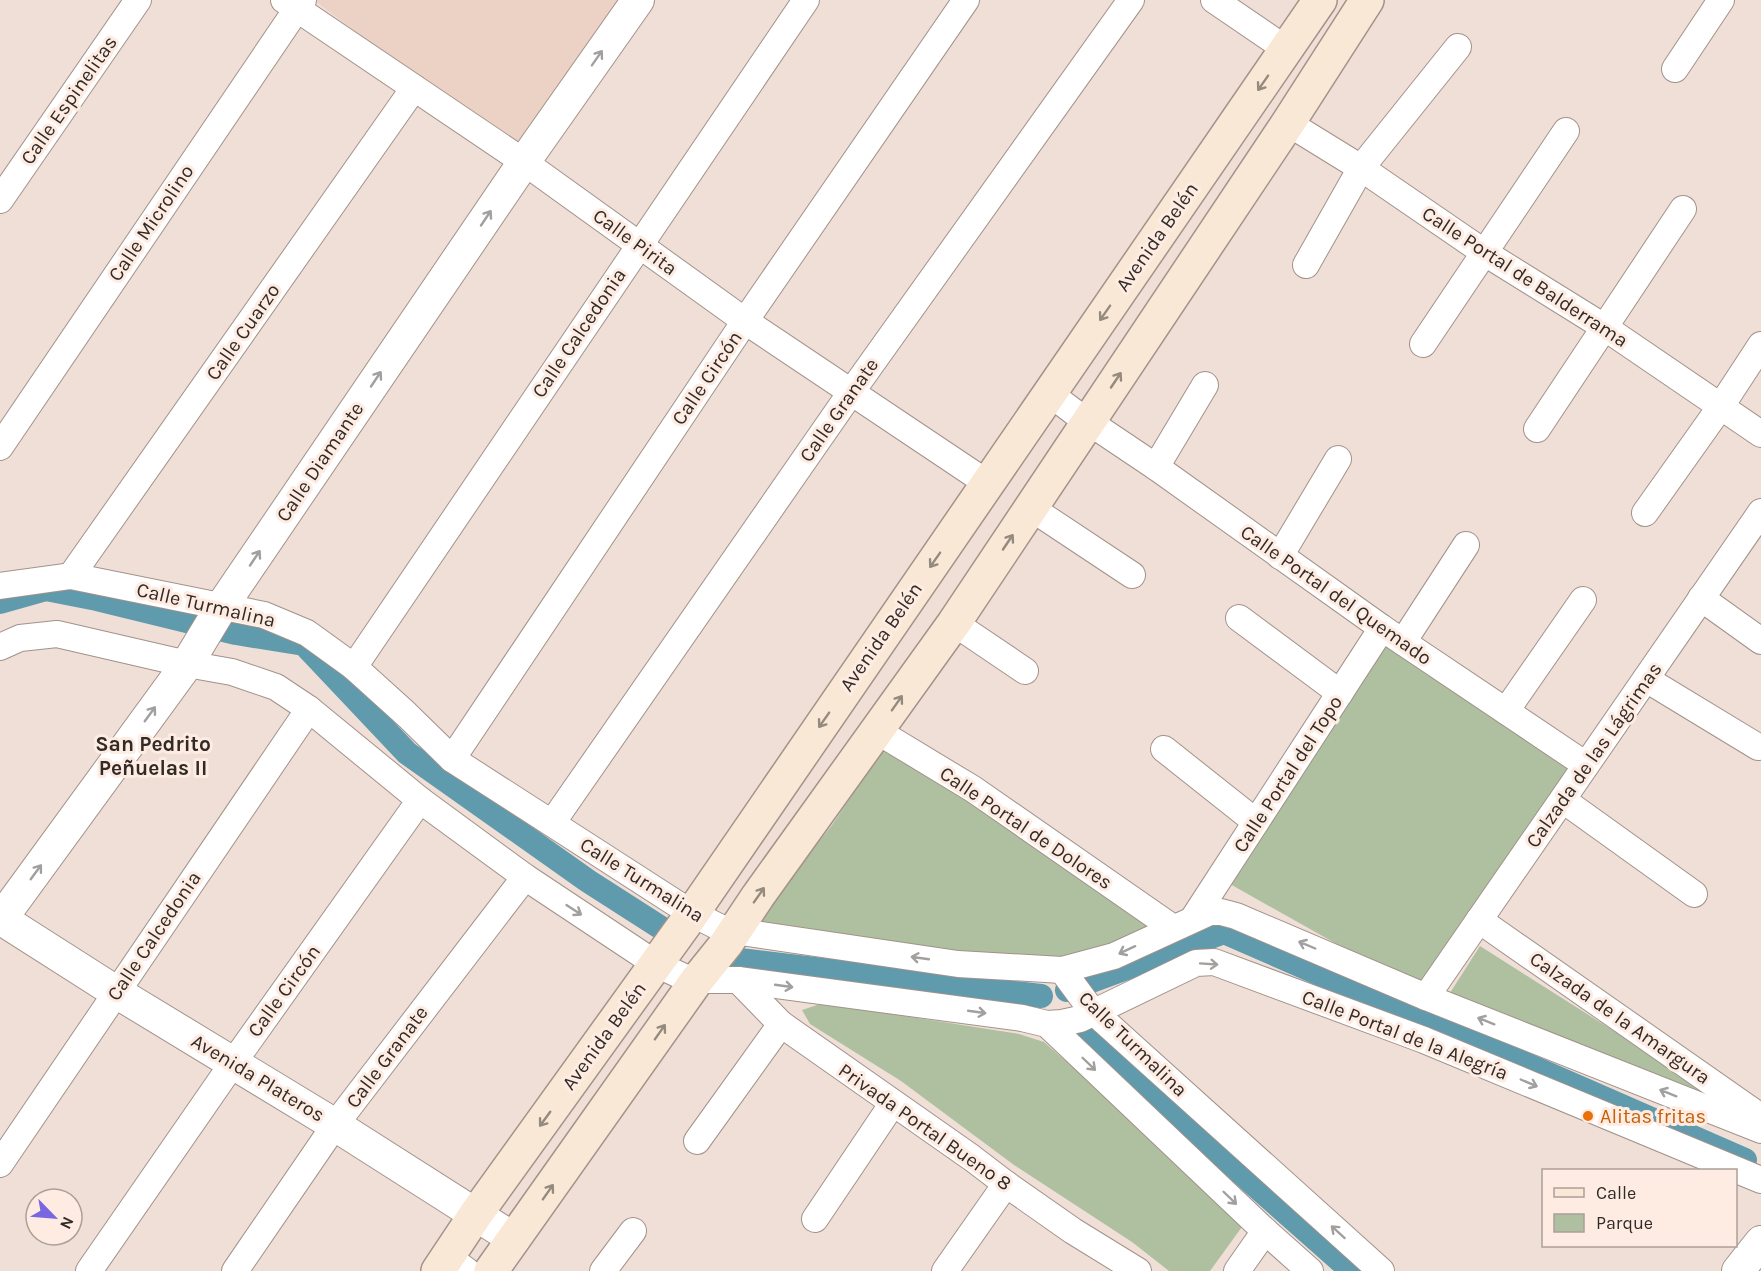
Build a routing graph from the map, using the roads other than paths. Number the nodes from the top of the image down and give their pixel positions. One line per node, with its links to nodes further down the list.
1 (138, 0): 19 (street, Calle Espinelitas)
2 (638, 0): 17 (street, Calle Diamante, one-way to 2)
3 (806, 0): 21 (street, Calle Calcedonia)
4 (966, 0): 24 (street, Calle Circón)
5 (1131, 0): 29 (street, Calle Granate)
6 (1214, 0): 12 (street)
7 (1320, 0): 12 (main road, Avenida Belén)
8 (1367, 0): 15 (main road)
9 (1721, 0): 13 (street)
10 (295, 3): 14 (street, Calle Pirita); 35 (street, Calle Microlino)
11 (1458, 48): 18 (street)
12 (1286, 49): 30 (main road, Avenida Belén, one-way to 30)
13 (1675, 69)
14 (414, 88): 17 (street, Calle Pirita); 45 (street, Calle Cuarzo)
15 (1288, 123): 18 (street, Calle Portal de Balderrama); 32 (main road, one-way to 15)
16 (1566, 131): 22 (street)
17 (524, 162): 21 (street, Calle Pirita); 51 (street, Calle Diamante, one-way to 17)
18 (1361, 168): 22 (street, Calle Portal de Balderrama); 23 (street)
19 (0, 200)
20 (1683, 209): 25 (street)
21 (639, 245): 24 (street, Calle Pirita); 56 (street, Calle Calcedonia)
22 (1485, 253): 25 (street, Calle Portal de Balderrama); 26 (street)
23 (1306, 265)
24 (745, 321): 29 (street, Calle Pirita); 65 (street, Calle Circón)
25 (1604, 327): 31 (street, Calle Portal de Balderrama); 33 (street)
26 (1423, 344)
27 (1761, 345): 31 (street)
28 (1204, 386): 37 (street)
29 (852, 391): 38 (street, Calle Pirita); 70 (street, Calle Granate)
30 (1049, 393): 32 (street, Calle Portal del Quemado); 38 (main road, Avenida Belén)
31 (1721, 406): 34 (street, Calle Portal de Balderrama); 41 (street)
32 (1088, 422): 37 (street, Calle Portal del Quemado); 39 (main road)
33 (1537, 429)
34 (1761, 434)
35 (0, 447)
36 (1338, 459): 43 (street)
37 (1156, 467): 43 (street, Calle Portal del Quemado)
38 (987, 483): 73 (main road, Avenida Belén, one-way to 73)
39 (1031, 508): 44 (street); 50 (main road, one-way to 39)
40 (1761, 512): 47 (street, Calzada de las Lágrimas)
41 (1645, 513)
42 (1466, 545): 52 (street, Calle Portal del Topo)
43 (1280, 556): 52 (street, Calle Portal del Quemado)
44 (1132, 575)
45 (71, 576): 46 (street, Calle Turmalina); 51 (street, Calle Turmalina)
46 (0, 586)
47 (1701, 598): 53 (street); 58 (street, Calzada de las Lágrimas)
48 (1583, 600): 61 (street)
49 (1239, 618): 59 (street)
50 (954, 623): 57 (street); 62 (main road, one-way to 50)
51 (204, 635): 54 (street, Calle Turmalina); 56 (street, Calle Turmalina); 60 (street, Calle Turmalina); 74 (street, Calle Diamante, one-way to 51)
52 (1393, 635): 59 (street, Calle Portal del Topo); 61 (street, Calle Portal del Quemado)
53 (1761, 641)
54 (10, 643): 55 (street)
55 (0, 667)
56 (354, 667): 65 (street, Calle Turmalina)
57 (1025, 671)
58 (1646, 679): 63 (street); 66 (street, Calzada de las Lágrimas)
59 (1340, 693): 69 (street, Calle Portal del Topo)
60 (309, 709): 67 (street, Calle Turmalina); 82 (street, Calle Calcedonia)
61 (1506, 711): 66 (street, Calle Portal del Quemado)
62 (877, 731): 76 (street, Calle Portal de Dolores); 77 (main road, one-way to 62)
63 (1758, 747)
64 (1164, 749): 69 (street)
65 (452, 759): 70 (street, Calle Turmalina)
66 (1586, 765): 68 (street, Calzada de las Lágrimas)
67 (420, 800): 71 (street, Calle Turmalina); 87 (street, Calle Circón)
68 (1563, 800): 72 (street); 75 (street, Calzada de las Lágrimas)
69 (1256, 822): 76 (street, Calle Portal del Topo)
70 (552, 823): 73 (street, Calle Turmalina)
71 (525, 877): 78 (street, Calle Turmalina, one-way to 78); 90 (street, Calle Granate)
72 (1694, 894)
73 (691, 913): 77 (street, Calle Turmalina); 78 (main road, Avenida Belén)
74 (0, 919): 82 (street, Avenida Plateros)
75 (1479, 920): 83 (street, Calzada de las Lágrimas); 89 (street, Calzada de la Amargura)
76 (1183, 924): 79 (street, one-way to 79); 83 (street, one-way to 76)
77 (734, 931): 79 (street, Calle Turmalina, one-way to 77); 80 (main road)
78 (656, 964): 80 (street, Calle Turmalina); 98 (main road, Avenida Belén, one-way to 98)
79 (1062, 970): 84 (street, Calle Turmalina)
80 (697, 980): 81 (street, Calle Turmalina); 102 (main road, one-way to 80)
81 (738, 980): 85 (street, Privada Portal Bueno 8); 86 (street, Calle Turmalina, one-way to 86)
82 (116, 992): 87 (street, Avenida Plateros); 93 (street, Calle Calcedonia)
83 (1426, 997): 91 (street, one-way to 83)
84 (1095, 1012): 86 (street, Calle Portal de la Alegría); 94 (street, Calle Portal de la Alegría, one-way to 94); 112 (street, Calle Turmalina, one-way to 84)
85 (781, 1024): 88 (street, Privada Portal Bueno 8); 92 (street)
86 (1047, 1024): 101 (street, one-way to 101)
87 (233, 1063): 90 (street, Avenida Plateros); 105 (street, Calle Circón)
88 (893, 1103): 97 (street, Privada Portal Bueno 8); 99 (street)
89 (1761, 1117)
90 (335, 1125): 98 (street, Avenida Plateros); 106 (street, Calle Granate)
91 (1761, 1130)
92 (697, 1141)
93 (0, 1164)
94 (1735, 1169)
95 (1737, 1170): 96 (street, Calle Portal de la Alegría, one-way to 96)
96 (1761, 1180)
97 (1006, 1184): 104 (street, Privada Portal Bueno 8); 109 (street)
98 (476, 1214): 102 (street, Avenida Plateros); 103 (main road, Avenida Belén)
99 (815, 1218)
100 (633, 1231): 108 (street)
101 (1265, 1232): 110 (street); 111 (street)
102 (514, 1239): 107 (main road)
103 (451, 1266)
104 (1126, 1268)
105 (89, 1271)
106 (236, 1271)
107 (491, 1271)
108 (603, 1271)
109 (945, 1271)
110 (1237, 1271)
111 (1310, 1271)
112 (1381, 1271)

